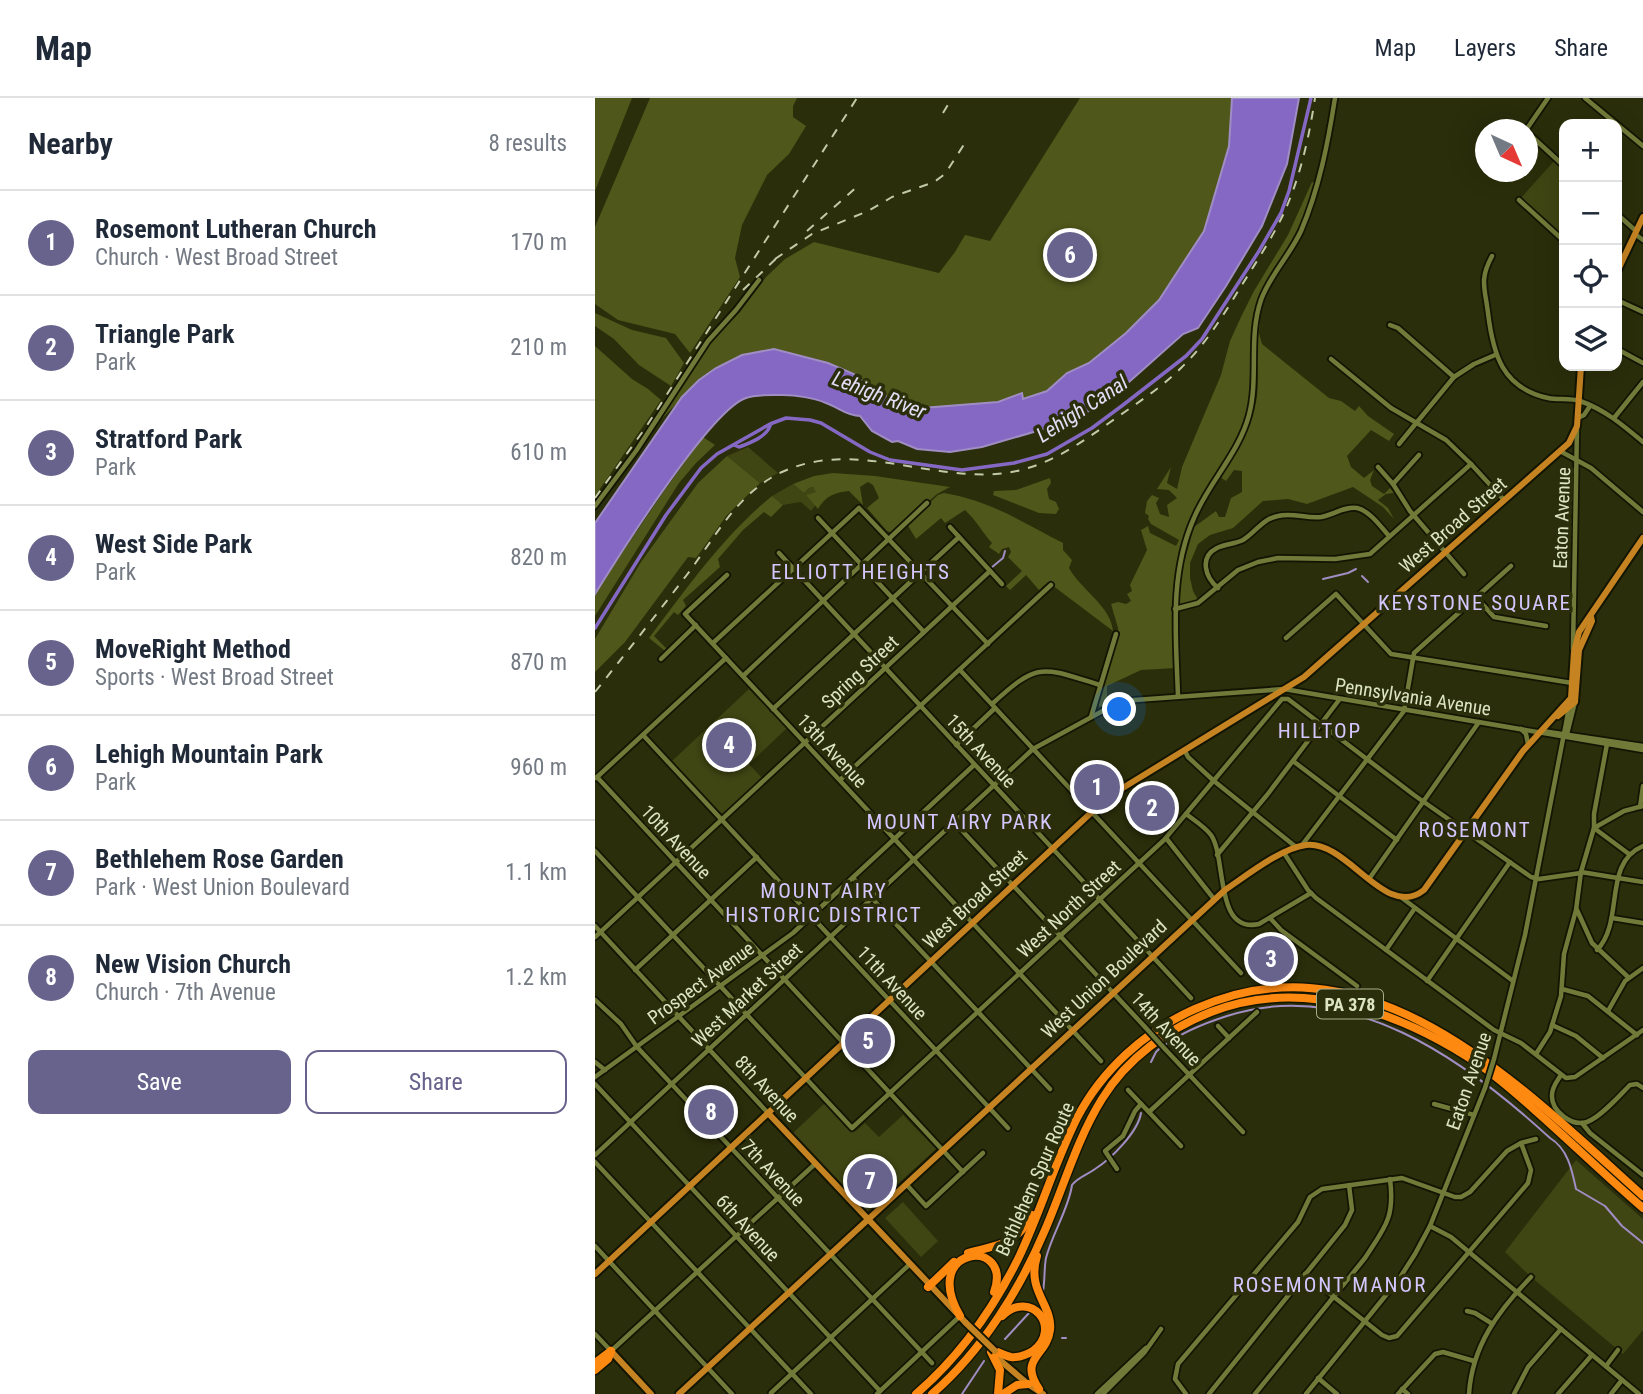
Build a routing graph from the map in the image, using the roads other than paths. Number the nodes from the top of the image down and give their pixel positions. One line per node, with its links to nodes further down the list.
1 (1335, 98): 68 (street)
2 (1548, 98): 4 (street)
3 (1585, 98): 6 (street)
4 (1535, 119)
5 (1538, 141): 7 (street)
6 (1643, 146)
7 (1559, 161)
8 (1519, 200): 12 (street)
9 (1643, 217): 11 (main road)
10 (1622, 219): 11 (street)
11 (1636, 233): 13 (street); 15 (main road)
12 (1559, 236)
13 (1643, 240)
14 (1492, 256): 21 (street)
15 (1622, 262)
16 (759, 280): 42 (street)
17 (1622, 302): 18 (street)
18 (1643, 312)
19 (1390, 326): 25 (street)
20 (1622, 352): 23 (street)
21 (1495, 355): 25 (street); 27 (street)
22 (1331, 359): 31 (street)
23 (1643, 363)
24 (1581, 371): 27 (main road)
25 (1454, 377): 31 (street)
26 (1642, 384): 29 (street)
27 (1579, 401): 28 (street); 30 (main road)
28 (1590, 406): 29 (street); 30 (street)
29 (1614, 418): 32 (street)
30 (1578, 422): 34 (main road, West Broad Street); 36 (street, Eaton Avenue)
31 (1416, 423): 33 (street); 37 (street)
32 (1643, 442)
33 (1399, 444)
34 (1562, 449): 36 (street); 40 (main road, West Broad Street)
35 (1419, 455): 39 (street)
36 (1578, 459): 43 (street); 79 (street, Eaton Avenue)
37 (1471, 464): 40 (street); 44 (street)
38 (1378, 467): 39 (street)
39 (1393, 484): 44 (street)
40 (1504, 500): 52 (main road, West Broad Street)
41 (927, 503): 51 (street)
42 (595, 506)
43 (1643, 512)
44 (1413, 515): 48 (street); 52 (street)
45 (818, 518): 47 (street)
46 (950, 527): 49 (street)
47 (832, 532): 51 (street); 54 (street); 56 (street)
48 (1389, 536): 63 (street); 63 (street)
49 (959, 537): 57 (street); 58 (street)
50 (1643, 538): 69 (main road)
51 (890, 539): 54 (street); 58 (street)
52 (1446, 552): 59 (street); 70 (main road, West Broad Street)
53 (779, 553): 56 (street, 15th Avenue)
54 (862, 565): 65 (street); 66 (street)
55 (1511, 566): 64 (street)
56 (793, 568): 66 (street, 15th Avenue); 77 (street)
57 (990, 571): 61 (street); 67 (street, Spring Street)
58 (921, 572): 65 (street); 67 (street)
59 (1464, 573)
60 (727, 575): 71 (street, 13th Avenue)
61 (1002, 584)
62 (1051, 585): 78 (street)
63 (1218, 588): 68 (street)
64 (1476, 597): 72 (street); 80 (street)
65 (893, 598): 73 (street); 75 (street)
66 (823, 601): 75 (street, 15th Avenue); 85 (street)
67 (952, 606): 73 (street, Spring Street); 78 (street)
68 (1175, 608): 90 (street)
69 (1591, 617): 79 (main road); 93 (main road)
70 (1364, 624): 76 (street); 80 (street); 88 (main road, West Broad Street)
71 (696, 625): 77 (street, 13th Avenue); 82 (street)
72 (1546, 626)
73 (924, 632): 83 (street, Spring Street)
74 (1116, 634): 87 (street)
75 (854, 635): 83 (street, 15th Avenue); 96 (street)
76 (1286, 638)
77 (712, 643): 81 (street, 13th Avenue)
78 (988, 644): 84 (street)
79 (1574, 652): 86 (main road)
80 (1413, 657): 86 (street); 97 (street)
81 (726, 658): 85 (street, 13th Avenue); 104 (street)
82 (661, 659)
83 (885, 668): 94 (street, 15th Avenue); 105 (street, Spring Street)
84 (960, 670): 94 (street); 95 (street)
85 (743, 676): 96 (street, 13th Avenue)
86 (1573, 683): 93 (main road)
87 (1100, 685): 95 (street); 98 (street)
88 (1284, 689): 89 (street, West Market Street); 91 (street, Pennsylvania Avenue); 92 (main road, West Broad Street)
89 (1262, 691): 90 (street, West Market Street); 92 (street)
90 (1178, 696): 98 (street, West Market Street)
91 (1339, 699): 97 (street, Pennsylvania Avenue); 100 (street)
92 (1265, 701): 112 (main road, West Broad Street)
93 (1572, 702): 102 (main road); 103 (street, Eaton Avenue)
94 (920, 706): 109 (street, 15th Avenue); 118 (street)
95 (993, 706): 109 (street); 111 (street)
96 (773, 709): 105 (street, 13th Avenue)
97 (1405, 709): 99 (street, Pennsylvania Avenue); 114 (street)
98 (1090, 718): 106 (street, West Market Street)
99 (1480, 722): 101 (street, Pennsylvania Avenue); 123 (street)
100 (1321, 724): 114 (street); 115 (street); 119 (street, West North Street)
101 (1521, 729): 102 (street, Pennsylvania Avenue); 107 (street)
102 (1538, 732): 103 (street, Pennsylvania Avenue); 107 (main road)
103 (1565, 734): 108 (street, Pennsylvania Avenue); 110 (street, Pennsylvania Avenue); 149 (street, Eaton Avenue)
104 (643, 735): 117 (street); 128 (street, 11th Avenue)
105 (805, 743): 118 (street, 13th Avenue); 128 (street, Spring Street)
106 (1044, 743): 111 (street, West Market Street); 113 (street)
107 (1528, 744): 131 (main road)
108 (1607, 744): 110 (street, Pennsylvania Avenue); 130 (street)
109 (956, 745): 116 (street, 15th Avenue)
110 (1643, 748)
111 (1033, 749): 113 (street); 120 (street, West Market Street)
112 (1185, 750): 119 (street); 125 (main road, West Broad Street)
113 (1042, 758): 125 (street)
114 (1367, 760): 122 (street); 123 (street)
115 (1293, 761): 122 (street); 126 (street)
116 (974, 765): 120 (street, 15th Avenue); 133 (street, Prospect Avenue)
117 (596, 778): 145 (street, 10th Avenue)
118 (840, 780): 133 (street, 13th Avenue)
119 (1213, 781): 126 (street); 127 (street, West North Street)
120 (994, 785): 129 (street, West Market Street); 137 (street, 15th Avenue)
121 (1643, 786): 124 (street)
122 (1339, 797): 134 (street); 135 (street)
123 (1423, 802): 131 (street); 134 (street)
124 (1641, 806): 130 (street)
125 (1092, 812): 137 (main road, West Broad Street); 146 (street)
126 (1252, 813): 135 (street); 141 (street)
127 (1186, 814): 132 (street, West North Street); 141 (street)
128 (721, 820): 142 (street, 11th Avenue); 145 (street, Spring Street)
129 (954, 822): 143 (street, West Market Street); 153 (street, 14th Avenue)
130 (1594, 828): 140 (street); 147 (street)
131 (1466, 831): 144 (street); 158 (main road)
132 (1166, 838): 146 (street, West North Street); 159 (street)
133 (894, 839): 143 (street, 13th Avenue); 148 (street, Prospect Avenue)
134 (1397, 840): 151 (street)
135 (1299, 846): 139 (main road, West Union Boulevard); 151 (main road)
136 (1643, 846): 140 (street)
137 (1052, 848): 153 (main road, West Broad Street); 161 (street, 15th Avenue)
138 (595, 851): 156 (street)
139 (1283, 853): 154 (main road, West Union Boulevard); 155 (street)
140 (1629, 854): 150 (street)
141 (1217, 856): 154 (street)
142 (757, 858): 160 (street); 164 (street, 11th Avenue)
143 (913, 859): 157 (street, West Market Street); 168 (street, 13th Avenue)
144 (1510, 862): 149 (street); 176 (street)
145 (676, 863): 156 (street, Spring Street); 160 (street, 10th Avenue)
146 (1139, 863): 161 (street, West North Street); 167 (street)
147 (1581, 873): 149 (street); 150 (street); 163 (street)
148 (853, 878): 157 (street); 164 (street, Prospect Avenue)
149 (1536, 878): 189 (street, Eaton Avenue)
150 (1619, 878): 152 (street); 166 (street)
151 (1369, 879): 158 (main road)
152 (1643, 882)
153 (1013, 885): 168 (main road, West Broad Street); 173 (street, 14th Avenue)
154 (1225, 890): 159 (main road, West Union Boulevard); 165 (street)
155 (1311, 893): 165 (street); 177 (street)
156 (639, 897): 171 (street, Spring Street); 172 (street)
157 (872, 898): 175 (street, West Market Street); 181 (street)
158 (1402, 898): 162 (street)
159 (1214, 899): 167 (main road, West Union Boulevard)
160 (711, 900): 172 (street); 179 (street, 10th Avenue)
161 (1100, 900): 173 (street, West North Street); 180 (street, 15th Avenue)
162 (1415, 908): 176 (street); 177 (street)
163 (1576, 910): 178 (street); 192 (street)
164 (811, 916): 175 (street, 11th Avenue); 179 (street, Prospect Avenue)
165 (1270, 918): 191 (street)
166 (1612, 918): 169 (street); 178 (street)
167 (1192, 919): 180 (main road, West Union Boulevard); 184 (street)
168 (972, 923): 181 (main road, West Broad Street); 185 (street, 13th Avenue)
169 (1643, 923)
170 (595, 926): 171 (street, 8th Avenue)
171 (600, 932): 174 (street, Spring Street); 183 (street, 8th Avenue)
172 (674, 935): 183 (street); 190 (street)
173 (1060, 936): 185 (street, West North Street); 193 (street, 14th Avenue)
174 (595, 937)
175 (830, 937): 187 (street, West Market Street); 196 (street, 11th Avenue)
176 (1457, 939): 188 (street); 189 (street)
177 (1386, 950): 188 (street)
178 (1597, 950): 186 (street)
179 (762, 956): 187 (street, 10th Avenue); 190 (street, Prospect Avenue)
180 (1152, 956): 193 (main road, West Union Boulevard); 194 (street, 15th Avenue)
181 (930, 961): 196 (main road, West Broad Street); 198 (street)
182 (1643, 968): 186 (street)
183 (635, 970): 201 (street, 8th Avenue)
184 (1241, 972)
185 (1019, 974): 198 (street, West North Street); 204 (street, 13th Avenue)
186 (1628, 977): 197 (street)
187 (784, 979): 200 (street, West Market Street); 209 (street, 10th Avenue)
188 (1427, 981): 206 (street)
189 (1514, 981): 206 (street, Eaton Avenue)
190 (721, 986): 200 (street); 201 (street, Prospect Avenue)
191 (1357, 986)
192 (1562, 989): 197 (street); 202 (street)
193 (1113, 992): 204 (main road, West Union Boulevard); 220 (street, 14th Avenue, bridge)
194 (1191, 998)
195 (595, 1000): 210 (street, 7th Avenue)
196 (889, 1000): 209 (main road, West Broad Street); 212 (street, 11th Avenue)
197 (1608, 1011): 207 (street)
198 (978, 1012): 212 (street, West North Street); 217 (street)
199 (1257, 1012): 208 (street)
200 (746, 1014): 211 (street, West Market Street); 222 (street)
201 (679, 1017): 210 (street, Prospect Avenue); 211 (street, 8th Avenue)
202 (1552, 1025): 213 (street); 214 (street)
203 (1218, 1026): 208 (street)
204 (1073, 1030): 215 (street, 13th Avenue); 217 (main road, West Union Boulevard)
205 (1643, 1030): 207 (street)
206 (1500, 1034): 213 (street); 234 (street, Eaton Avenue, bridge)
207 (1637, 1035): 214 (street)
208 (1229, 1038): 220 (street)
209 (843, 1043): 222 (main road, West Broad Street); 228 (street, 10th Avenue)
210 (636, 1047): 218 (street, Prospect Avenue); 224 (street, 7th Avenue)
211 (709, 1049): 224 (street, West Market Street); 233 (street, 8th Avenue)
212 (936, 1051): 228 (street, West North Street); 231 (street, 11th Avenue)
213 (1536, 1054): 219 (street)
214 (1603, 1058): 219 (street)
215 (1101, 1061)
216 (595, 1062): 218 (street)
217 (1030, 1069): 226 (street); 231 (main road, West Union Boulevard)
218 (605, 1070): 221 (street, Prospect Avenue)
219 (1561, 1074): 236 (street)
220 (1189, 1075): 232 (street); 238 (street, 14th Avenue)
221 (595, 1077)
222 (805, 1078): 228 (street, West North Street); 233 (main road, West Broad Street)
223 (595, 1084): 235 (street, 6th Avenue)
224 (671, 1085): 235 (street, West Market Street); 242 (street, 7th Avenue)
225 (1643, 1087): 236 (street)
226 (1050, 1089)
227 (1128, 1090): 229 (street)
228 (890, 1093): 243 (street, 10th Avenue)
229 (1141, 1104): 232 (street); 248 (street)
230 (1434, 1104): 234 (street)
231 (988, 1108): 237 (street, 11th Avenue); 243 (main road, West Union Boulevard)
232 (1149, 1112): 241 (street)
233 (768, 1113): 242 (main road, West Broad Street); 247 (main road, 8th Avenue)
234 (1474, 1115): 256 (street, Eaton Avenue)
235 (631, 1122): 245 (street, West Market Street); 255 (street, 6th Avenue)
236 (1582, 1123): 251 (street)
237 (1008, 1128)
238 (1243, 1132)
239 (1536, 1139): 240 (street)
240 (1521, 1143): 256 (street); 266 (street)
241 (1181, 1146)
242 (731, 1147): 255 (main road, West Broad Street); 258 (street, 7th Avenue)
243 (943, 1150): 249 (street, 10th Avenue); 253 (main road, West Union Boulevard)
244 (983, 1153): 249 (street)
245 (595, 1155)
246 (595, 1162): 261 (street)
247 (815, 1164): 258 (street); 260 (main road, 8th Avenue)
248 (1117, 1169)
249 (963, 1172): 253 (street)
250 (1054, 1172): 257 (highway, Bethlehem Spur Route / PA 378); 275 (highway); 290 (highway, Bethlehem Spur Route / PA 378)
251 (1643, 1175)
252 (1390, 1179): 254 (street); 256 (street); 278 (street)
253 (906, 1184): 260 (main road, West Union Boulevard)
254 (1349, 1185): 273 (street); 320 (street)
255 (690, 1186): 261 (main road, West Broad Street); 264 (street, 6th Avenue)
256 (1443, 1193): 262 (street, Eaton Avenue)
257 (1643, 1195)
258 (778, 1198): 264 (street); 267 (street, 7th Avenue)
259 (1643, 1208): 263 (highway, Bethlehem Spur Route / PA 378)
260 (867, 1220): 267 (main road, West Union Boulevard); 269 (main road, 8th Avenue)
261 (651, 1222): 268 (main road, West Broad Street); 271 (street)
262 (1430, 1226): 266 (street); 283 (street, Eaton Avenue)
263 (1045, 1229): 292 (highway, Bethlehem Spur Route / PA 378); 307 (highway)
264 (737, 1237): 271 (street); 276 (street, 6th Avenue)
265 (595, 1245): 268 (street)
266 (1469, 1252): 277 (street); 283 (street)
267 (830, 1254): 276 (main road, West Union Boulevard); 279 (street, 7th Avenue)
268 (609, 1261): 272 (main road, West Broad Street); 280 (street)
269 (910, 1264): 275 (main road, 8th Avenue); 279 (street)
270 (957, 1265): 275 (highway); 282 (highway); 290 (highway)
271 (698, 1273): 280 (street); 285 (street)
272 (595, 1274)
273 (1305, 1274): 278 (street); 321 (street)
274 (1531, 1277): 277 (street)
275 (930, 1287): 282 (main road, 8th Avenue)
276 (789, 1292): 285 (main road, West Union Boulevard); 289 (street, 6th Avenue)
277 (1517, 1292): 284 (street); 287 (street)
278 (1333, 1297): 283 (street); 322 (street)
279 (872, 1299): 289 (street); 296 (street, 7th Avenue)
280 (656, 1311): 294 (street); 302 (street)
281 (1468, 1311): 284 (street)
282 (962, 1321): 295 (main road, 8th Avenue, bridge); 296 (street)
283 (1365, 1321): 305 (street, Eaton Avenue)
284 (1492, 1323): 298 (street)
285 (750, 1328): 302 (main road, West Union Boulevard); 304 (street)
286 (1161, 1329): 291 (street)
287 (1561, 1329): 297 (street); 327 (street)
288 (595, 1334): 294 (street)
289 (831, 1338): 304 (street); 310 (street, 6th Avenue)
290 (962, 1346): 315 (highway, Bethlehem Spur Route / PA 378)
291 (1146, 1347): 318 (street); 319 (street)
292 (976, 1348): 295 (highway); 316 (highway, Bethlehem Spur Route / PA 378)
293 (1618, 1350): 301 (street)
294 (611, 1352): 299 (highway); 303 (highway); 311 (main road)
295 (993, 1352): 307 (main road, 8th Avenue); 317 (highway)
296 (922, 1353): 300 (street, 7th Avenue); 310 (street)
297 (1592, 1355): 301 (street); 328 (street)
298 (1474, 1361): 308 (street); 326 (street)
299 (595, 1363)
300 (932, 1363)
301 (1606, 1366): 306 (street)
302 (708, 1367): 312 (main road, West Union Boulevard); 313 (street)
303 (595, 1370)
304 (792, 1374): 309 (street); 314 (street)
305 (1318, 1378): 323 (street, Eaton Avenue); 324 (street)
306 (1622, 1380): 329 (street); 330 (street)
307 (1036, 1387): 317 (highway)
308 (1400, 1392): 325 (street)
309 (771, 1393)
310 (879, 1393)
311 (651, 1394)
312 (679, 1394)
313 (732, 1394)
314 (811, 1394)
315 (916, 1394)
316 (934, 1394)
317 (1000, 1394)
318 (1097, 1394)
319 (1103, 1394)
320 (1186, 1394)
321 (1209, 1394)
322 (1255, 1394)
323 (1306, 1394)
324 (1337, 1394)
325 (1408, 1394)
326 (1469, 1394)
327 (1514, 1394)
328 (1558, 1394)
329 (1611, 1394)
330 (1639, 1394)

